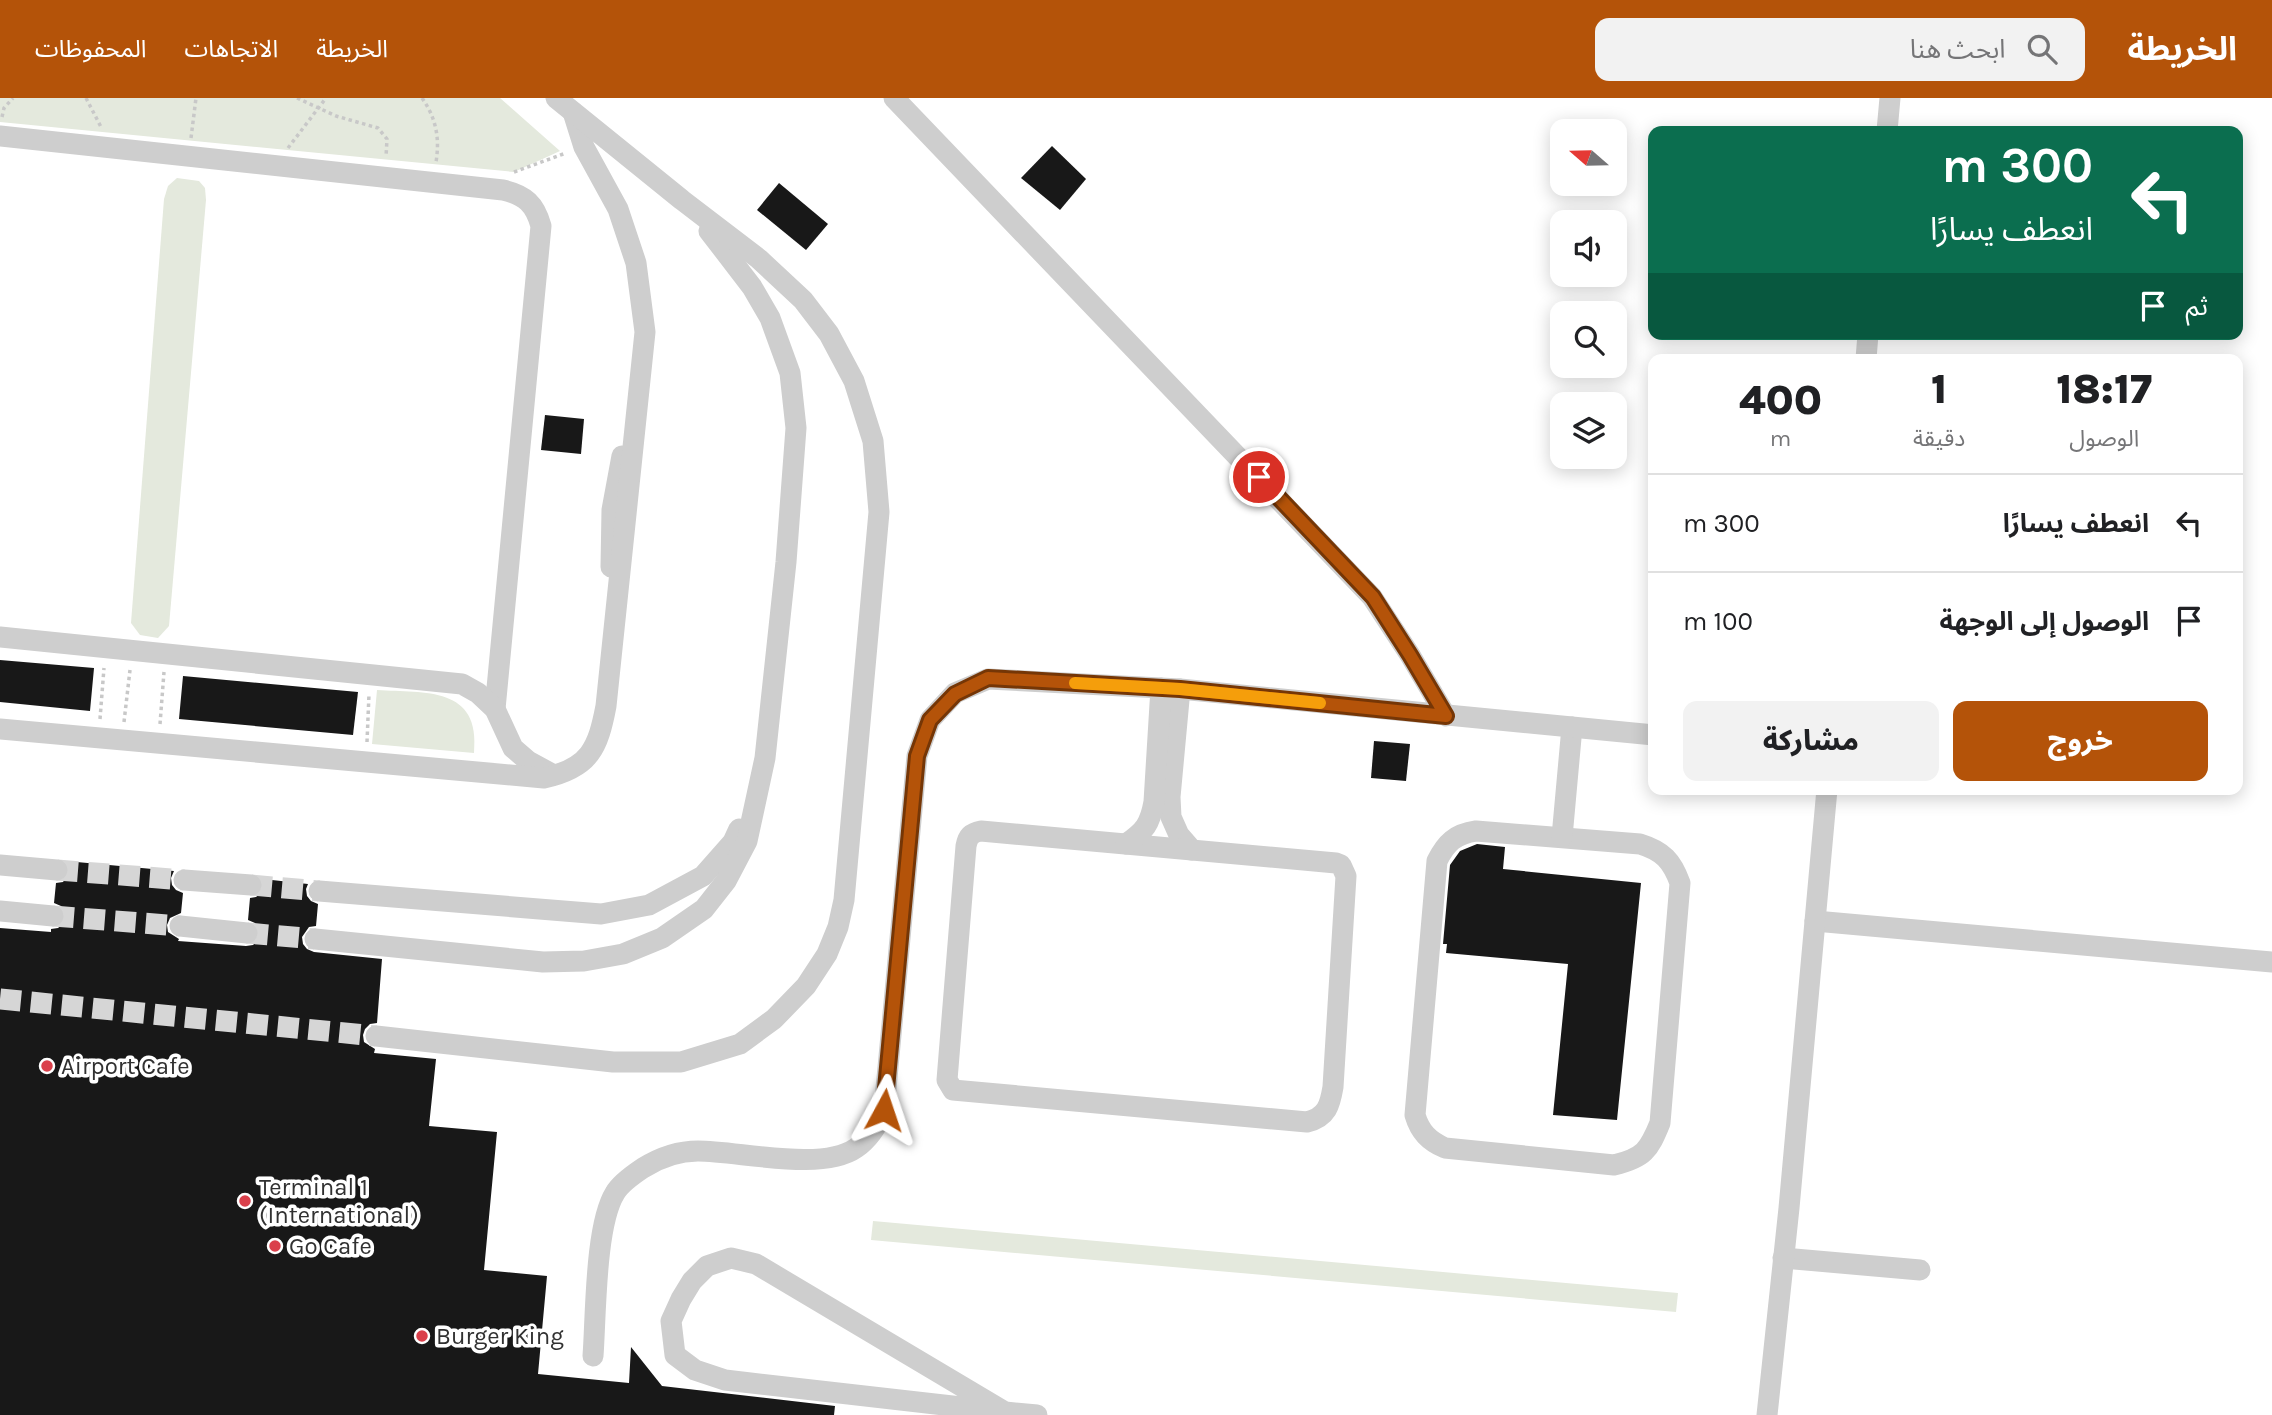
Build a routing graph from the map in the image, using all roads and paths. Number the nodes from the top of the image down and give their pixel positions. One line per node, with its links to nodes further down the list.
1 (13, 98): 13 (path)
2 (86, 98): 14 (path)
3 (196, 98): 15 (path)
4 (297, 98): 10 (path)
5 (326, 98): 10 (path)
6 (422, 98): 19 (path)
7 (556, 98): 11 (lane)
8 (894, 98): 29 (lane)
9 (1890, 98): 12 (lane)
10 (317, 109): 17 (path); 18 (path)
11 (573, 112): 16 (lane); 21 (lane)
12 (1887, 126)
13 (1, 129): 28 (lane)
14 (104, 132)
15 (191, 141)
16 (583, 147): 20 (path); 38 (lane)
17 (286, 149)
18 (386, 159)
19 (436, 164)
20 (509, 174)
21 (682, 200): 36 (lane); 55 (lane)
22 (0, 637): 23 (lane)
23 (106, 648): 24 (lane); 33 (path)
24 (132, 650): 25 (lane); 34 (path)
25 (166, 654): 26 (lane); 35 (path)
26 (370, 674): 28 (lane); 37 (path)
27 (1170, 688): 29 (lane); 41 (lane); 42 (lane); 58 (lane)
28 (495, 709): 38 (lane)
29 (1446, 716): 30 (lane)
30 (1573, 727): 32 (lane); 40 (lane)
31 (0, 729): 33 (lane)
32 (1648, 734)
33 (98, 738): 34 (lane)
34 (122, 740): 35 (lane)
35 (158, 743): 37 (lane)
36 (765, 758): 47 (lane); 53 (lane)
37 (365, 762): 38 (lane)
38 (555, 775)
39 (1826, 795): 50 (lane)
40 (1562, 837): 40 (lane)
41 (1126, 844): 42 (lane); 42 (lane)
42 (1192, 850)
43 (0, 865): 44 (lane)
44 (57, 870)
45 (184, 880): 46 (lane)
46 (251, 885)
47 (319, 891)
48 (0, 911): 49 (lane)
49 (53, 916)
50 (1815, 921): 54 (lane); 56 (lane)
51 (180, 926): 52 (lane)
52 (247, 933)
53 (315, 939)
54 (2272, 962)
55 (376, 1036)
56 (1783, 1258): 57 (lane); 61 (lane)
57 (1920, 1270)
58 (593, 1356)
59 (1005, 1412): 59 (lane); 60 (lane)
60 (1037, 1415)
61 (1767, 1415)

